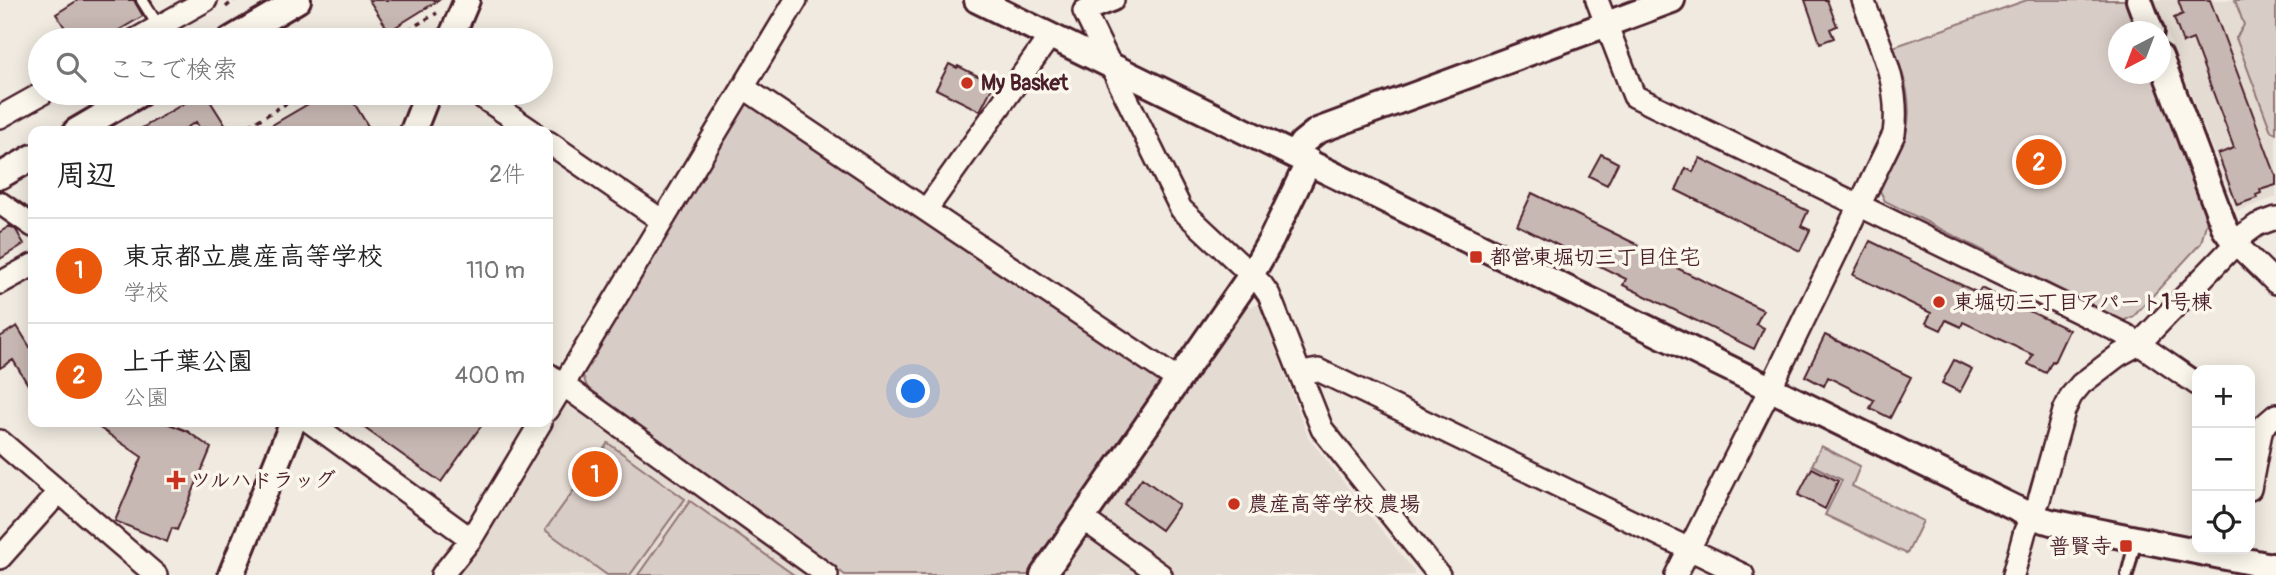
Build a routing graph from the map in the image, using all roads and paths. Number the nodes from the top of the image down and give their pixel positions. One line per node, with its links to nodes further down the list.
1 (142, 0): 15 (lane)
2 (298, 0): 16 (street)
3 (796, 0): 22 (street)
4 (977, 0): 19 (street)
5 (1113, 0): 12 (street)
6 (1597, 0): 14 (street)
7 (1672, 0): 14 (street)
8 (1863, 0): 38 (street)
9 (2139, 0): 13 (street)
10 (201, 1): 15 (street)
11 (457, 3): 17 (path); 18 (street)
12 (1082, 5): 20 (street)
13 (2147, 21)
14 (1606, 24): 34 (street); 38 (street)
15 (159, 27)
16 (250, 28)
17 (412, 28)
18 (452, 28)
19 (1049, 36): 20 (street); 39 (street)
20 (1111, 65): 34 (street); 45 (street)
21 (2171, 84): 43 (street)
22 (743, 87): 39 (street); 41 (street)
23 (28, 101): 28 (street)
24 (120, 105): 29 (street)
25 (284, 105): 30 (path)
26 (423, 105): 31 (street)
27 (494, 105): 32 (street)
28 (0, 117)
29 (85, 126)
30 (248, 126)
31 (415, 126)
32 (525, 126)
33 (553, 145): 41 (street)
34 (1302, 158): 45 (street); 53 (street)
35 (28, 160): 36 (street)
36 (0, 176)
37 (0, 203): 42 (street)
38 (1860, 206): 48 (street); 53 (street)
39 (926, 210): 51 (street)
40 (2276, 218): 43 (street)
41 (661, 220): 50 (street)
42 (28, 223)
43 (2235, 243): 46 (street); 48 (street)
44 (28, 268): 47 (street)
45 (1251, 275): 49 (street); 51 (street)
46 (2276, 283)
47 (0, 284)
48 (2139, 344): 52 (street); 61 (street)
49 (1301, 373): 65 (street); 69 (street)
50 (555, 379): 73 (street)
51 (1178, 380): 62 (street)
52 (2192, 381)
53 (1770, 389): 61 (street); 65 (street)
54 (2263, 421): 59 (street)
55 (291, 427): 71 (street)
56 (317, 427): 63 (street)
57 (538, 427): 63 (street)
58 (0, 441): 60 (street)
59 (2255, 463)
60 (59, 492): 66 (street); 70 (street)
61 (2031, 516): 64 (street); 78 (street)
62 (1082, 518): 74 (street); 75 (street)
63 (471, 539): 72 (street)
64 (2136, 539): 67 (street); 79 (lane)
65 (1688, 548): 76 (street); 77 (street)
66 (0, 558)
67 (2235, 561): 68 (street)
68 (2276, 567)
69 (1434, 573)
70 (156, 575)
71 (231, 575)
72 (442, 575)
73 (827, 575)
74 (1043, 575)
75 (1161, 575)
76 (1676, 575)
77 (1743, 575)
78 (2013, 575)
79 (2127, 575)

